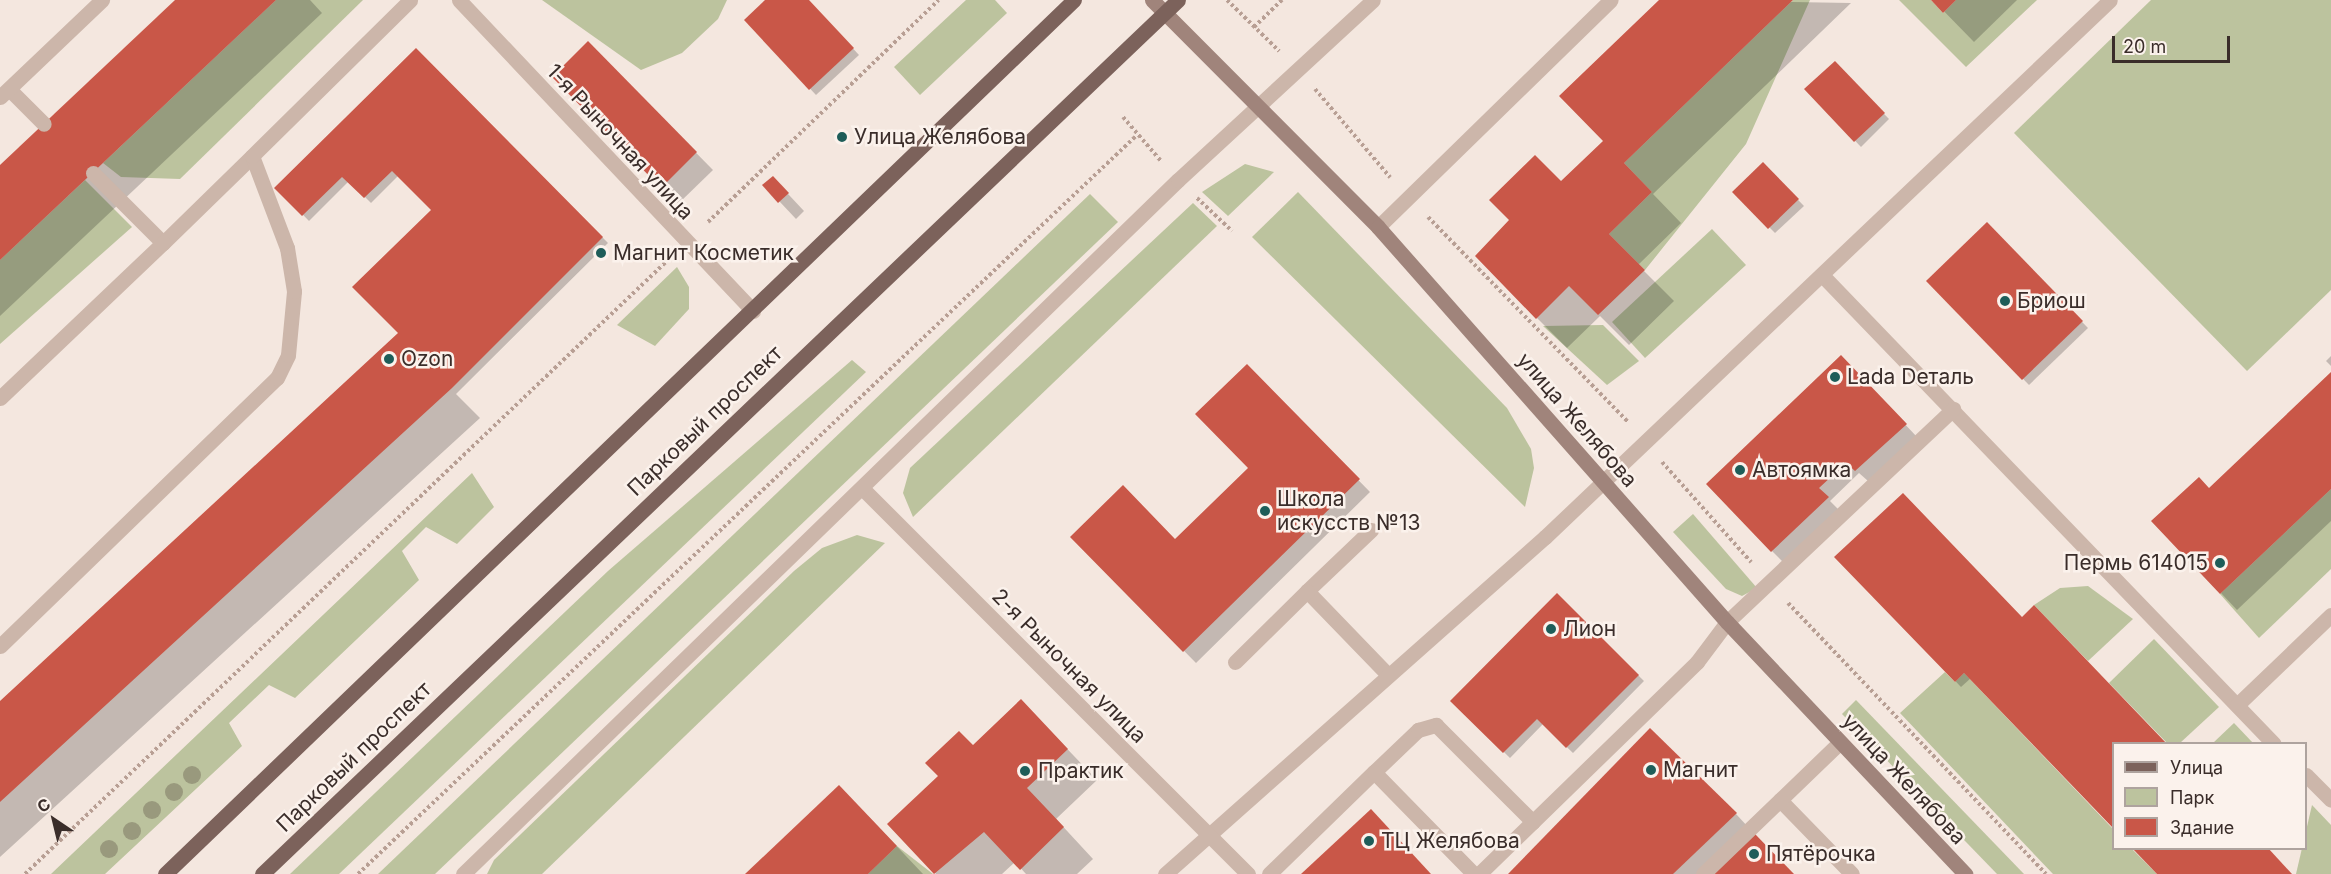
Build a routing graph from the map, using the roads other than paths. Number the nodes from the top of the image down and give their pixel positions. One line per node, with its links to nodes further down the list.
1 (102, 0): 11 (street)
2 (410, 0): 14 (street)
3 (459, 0): 19 (street, 1-я Рыночная улица)
4 (1074, 0): 19 (main road)
5 (1152, 0): 10 (street, улица Желябова)
6 (1178, 0): 10 (main road, Парковый проспект)
7 (1373, 0): 12 (street)
8 (1611, 0): 16 (street)
9 (2110, 0): 18 (street)
10 (1165, 13): 12 (street, улица Желябова); 41 (main road, Парковый проспект)
11 (4, 93): 13 (street)
12 (1255, 108): 16 (street, улица Желябова); 23 (street)
13 (44, 124)
14 (252, 156): 17 (street); 28 (street)
15 (93, 173): 17 (street)
16 (1378, 227): 22 (street, улица Желябова)
17 (163, 243): 20 (street)
18 (1822, 275): 21 (street); 22 (street)
19 (753, 310): 40 (main road)
20 (0, 398)
21 (1953, 409): 27 (street); 31 (street)
22 (1603, 481): 27 (street, улица Желябова); 30 (street)
23 (862, 488): 39 (street, 2-я Рыночная улица); 42 (street)
24 (1371, 530): 25 (street)
25 (1307, 591): 29 (street); 30 (street)
26 (2331, 615): 31 (street)
27 (1727, 622): 32 (street, улица Желябова); 38 (street)
28 (0, 646)
29 (1235, 662)
30 (1388, 675): 39 (street)
31 (2237, 705): 33 (street)
32 (1840, 742): 36 (street); 50 (street, улица Желябова)
33 (2272, 742)
34 (1374, 772): 38 (street); 45 (street); 46 (street)
35 (2307, 776): 37 (street)
36 (1780, 800): 48 (street); 49 (street)
37 (2331, 800)
38 (1533, 822): 47 (street)
39 (1208, 834): 43 (street); 44 (street, 2-я Рыночная улица)
40 (165, 874)
41 (262, 874)
42 (464, 874)
43 (1165, 874)
44 (1248, 874)
45 (1269, 874)
46 (1473, 874)
47 (1479, 874)
48 (1703, 874)
49 (1852, 874)
50 (1965, 874)

